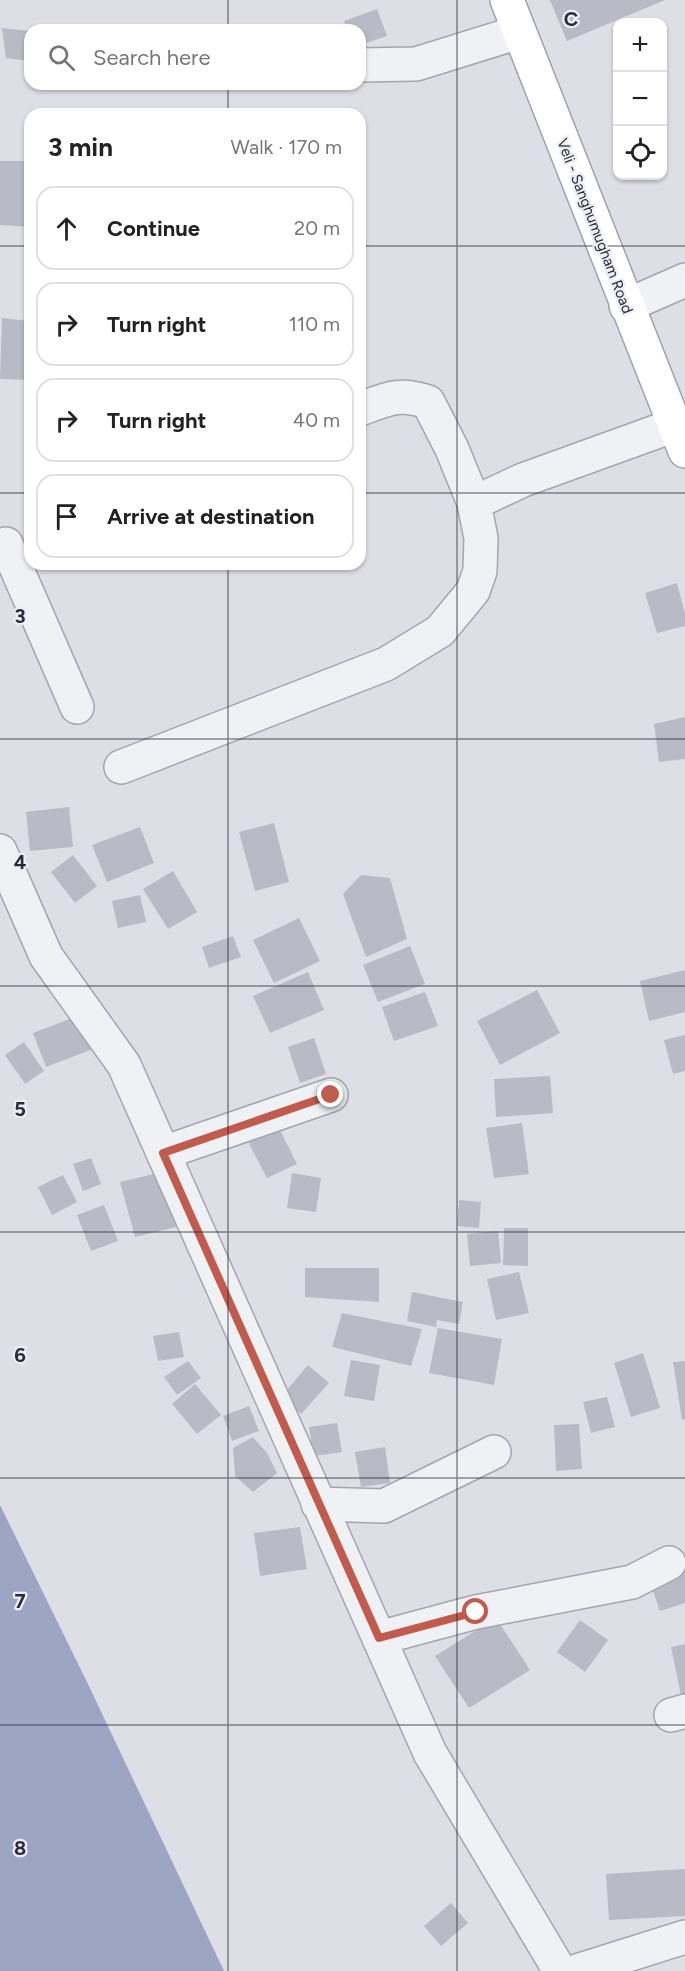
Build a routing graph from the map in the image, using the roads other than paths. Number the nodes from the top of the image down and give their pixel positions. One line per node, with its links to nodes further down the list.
1 (507, 0): 2 (main road, Veli - Sanghumugham Road)
2 (519, 32): 3 (street); 5 (main road, Veli - Sanghumugham Road)
3 (366, 65)
4 (685, 280): 5 (street)
5 (626, 306): 7 (main road, Veli - Sanghumugham Road)
6 (366, 407): 8 (street)
7 (680, 438): 8 (street)
8 (474, 503): 11 (street)
9 (12, 541): 10 (street)
10 (77, 707)
11 (121, 767)
12 (0, 851): 14 (street)
13 (331, 1095): 14 (street)
14 (163, 1153): 16 (street)
15 (494, 1452): 16 (street)
16 (318, 1504): 18 (street)
17 (669, 1563): 18 (street)
18 (379, 1638): 20 (street)
19 (685, 1937): 21 (street)
20 (560, 1971)
21 (577, 1971)

